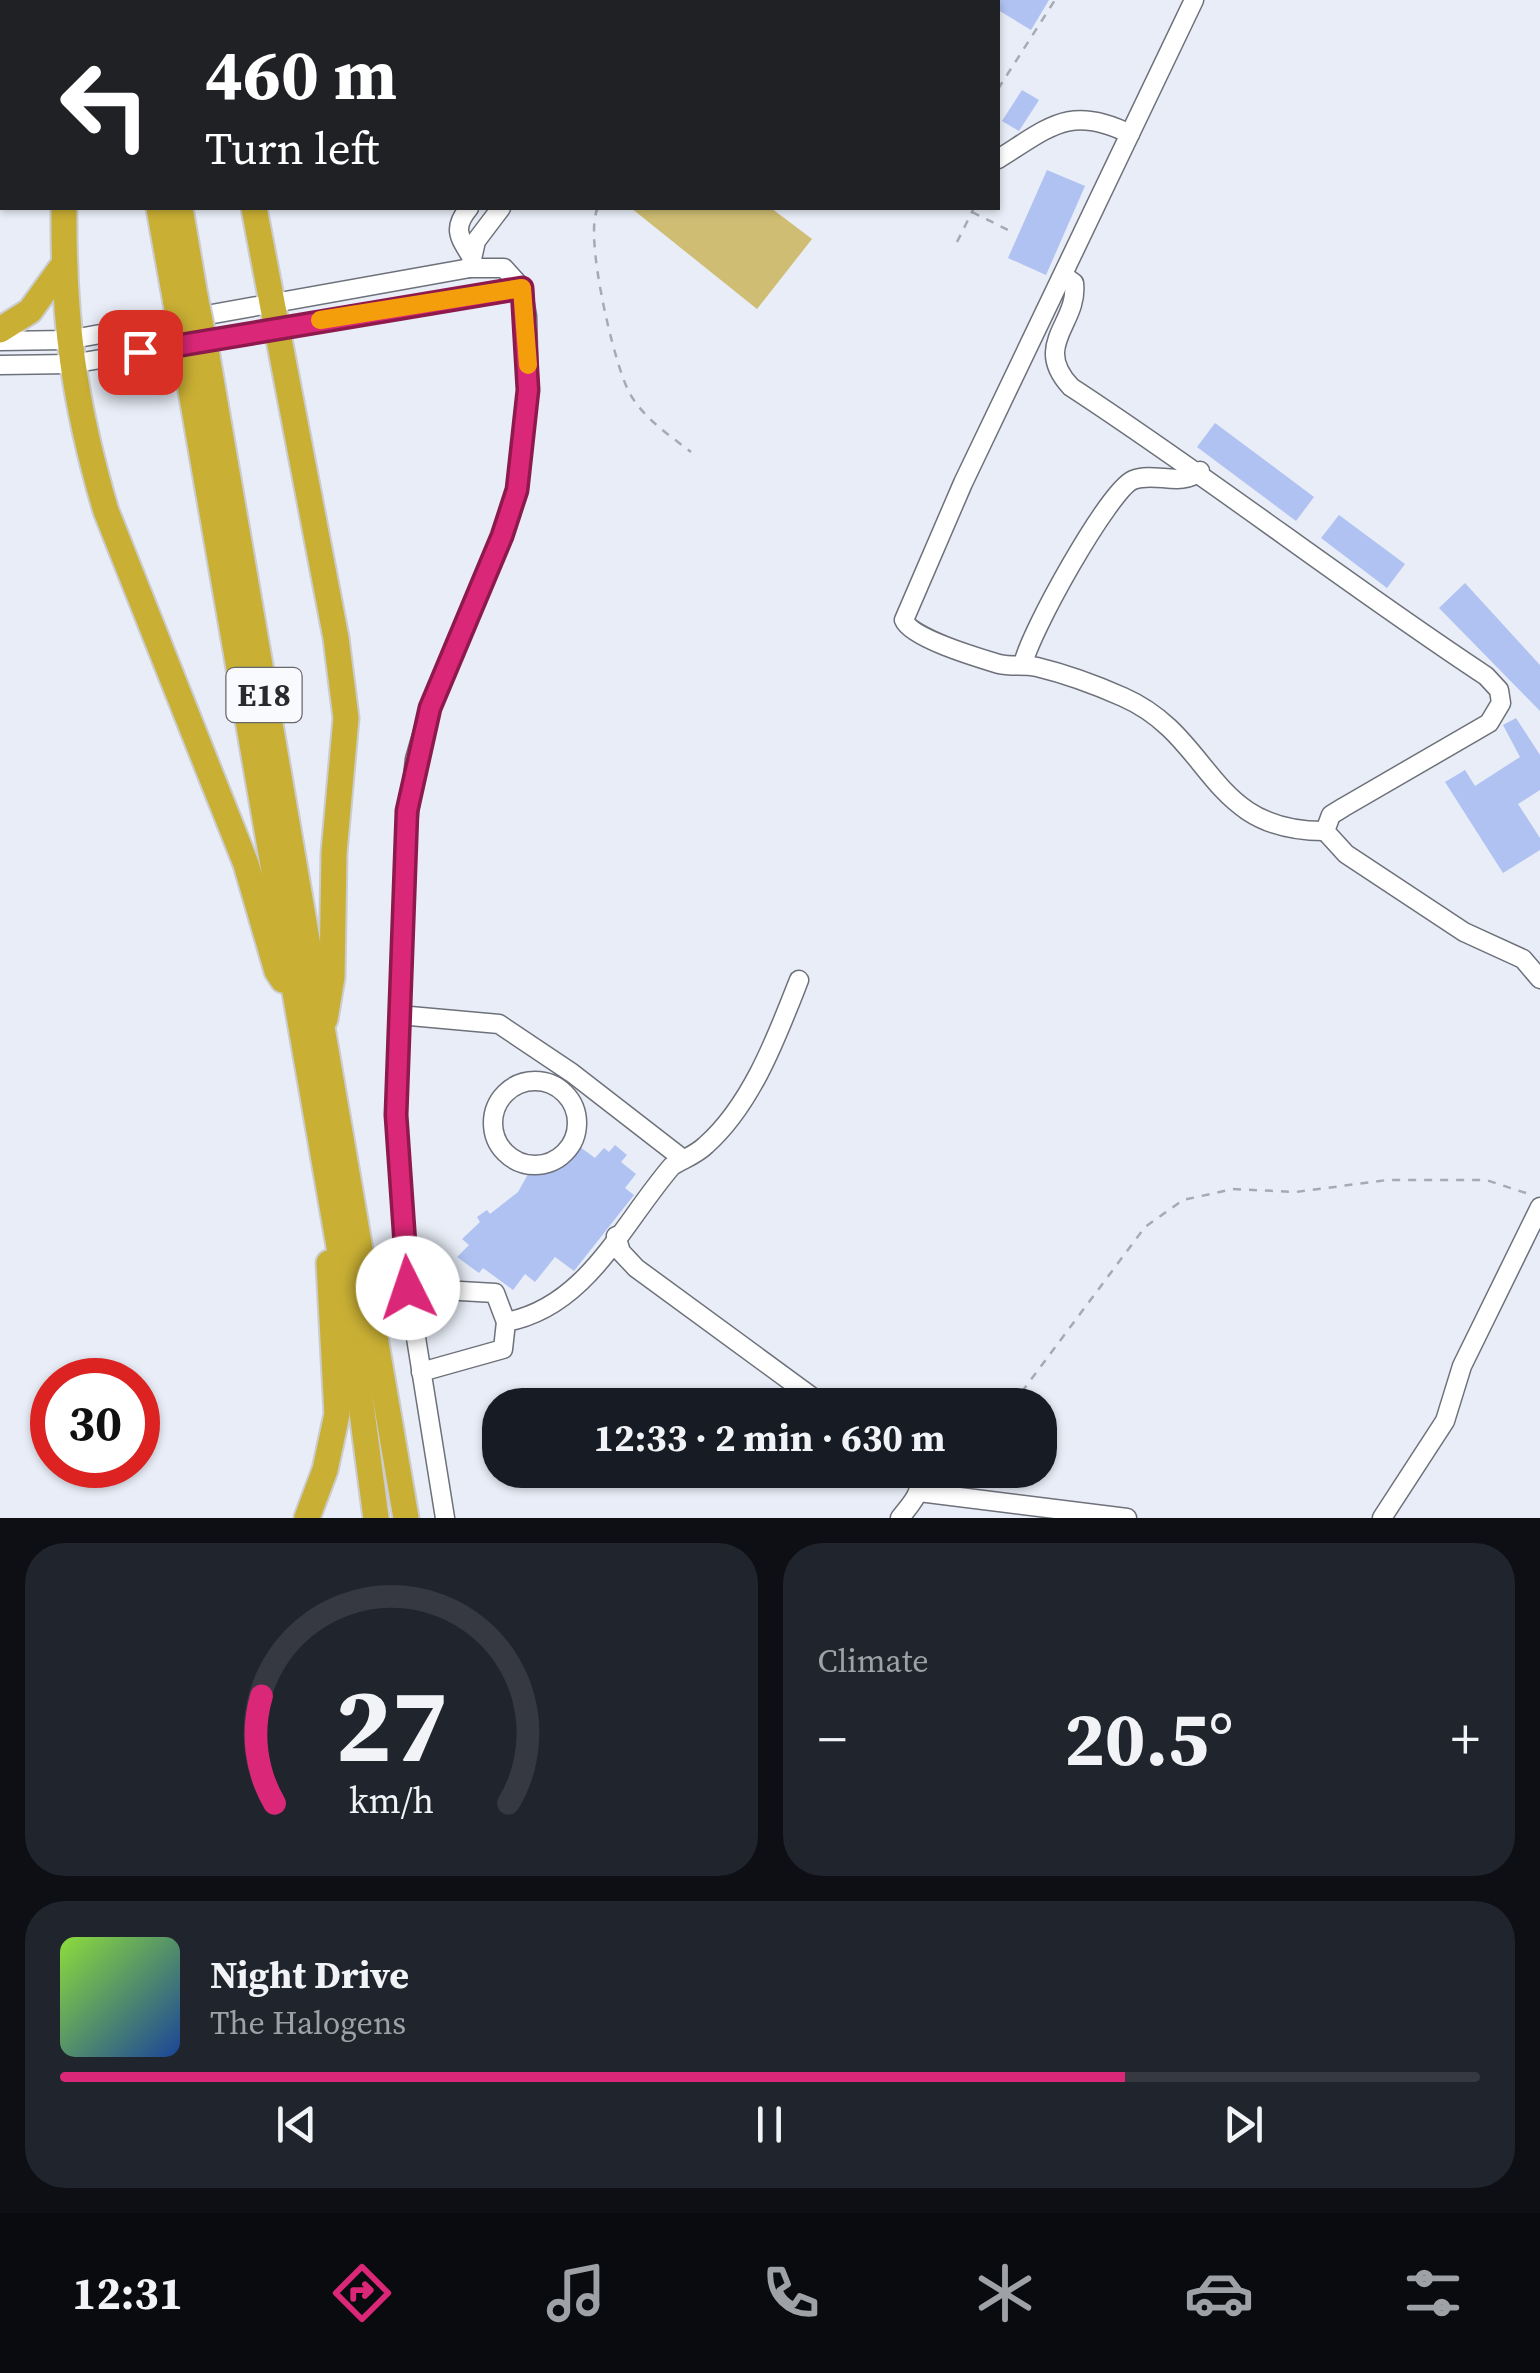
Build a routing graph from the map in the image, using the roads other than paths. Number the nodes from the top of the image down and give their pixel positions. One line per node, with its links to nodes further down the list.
1 (1194, 0): 2 (street)
2 (1130, 134): 3 (street); 12 (street)
3 (1000, 159)
4 (64, 210): 11 (highway)
5 (161, 210): 14 (highway, E18)
6 (180, 210): 14 (highway, E18)
7 (254, 210): 15 (highway)
8 (469, 210): 10 (street)
9 (500, 210): 10 (street)
10 (470, 262): 13 (street); 15 (street)
11 (64, 264): 16 (highway); 18 (highway)
12 (1063, 275): 21 (street); 22 (street)
13 (522, 288): 15 (street); 27 (street)
14 (186, 300): 19 (highway, E18, bridge)
15 (276, 314): 18 (street); 28 (highway)
16 (0, 330)
17 (0, 341): 18 (street)
18 (69, 352): 20 (street); 26 (highway)
19 (196, 356): 26 (highway, E18); 28 (highway, E18)
20 (0, 365)
21 (1200, 471): 22 (street); 23 (street)
22 (1023, 664): 23 (street)
23 (1325, 831): 24 (street)
24 (1540, 980)
25 (796, 988): 31 (street)
26 (295, 996): 33 (highway, E18)
27 (399, 1015): 29 (street); 35 (street)
28 (322, 1034): 43 (highway, E18)
29 (572, 1073): 30 (street); 31 (street)
30 (561, 1090): 30 (street)
31 (683, 1159): 34 (street)
32 (1540, 1207): 47 (street)
33 (334, 1230): 41 (highway); 42 (highway, E18)
34 (616, 1236): 36 (street); 38 (street)
35 (408, 1288): 36 (street); 37 (street)
36 (506, 1322): 37 (street)
37 (421, 1372): 44 (street)
38 (800, 1388)
39 (920, 1488): 40 (street)
40 (919, 1492): 45 (street); 46 (street)
41 (307, 1518)
42 (376, 1518)
43 (402, 1518)
44 (445, 1518)
45 (900, 1518)
46 (1127, 1518)
47 (1382, 1518)

